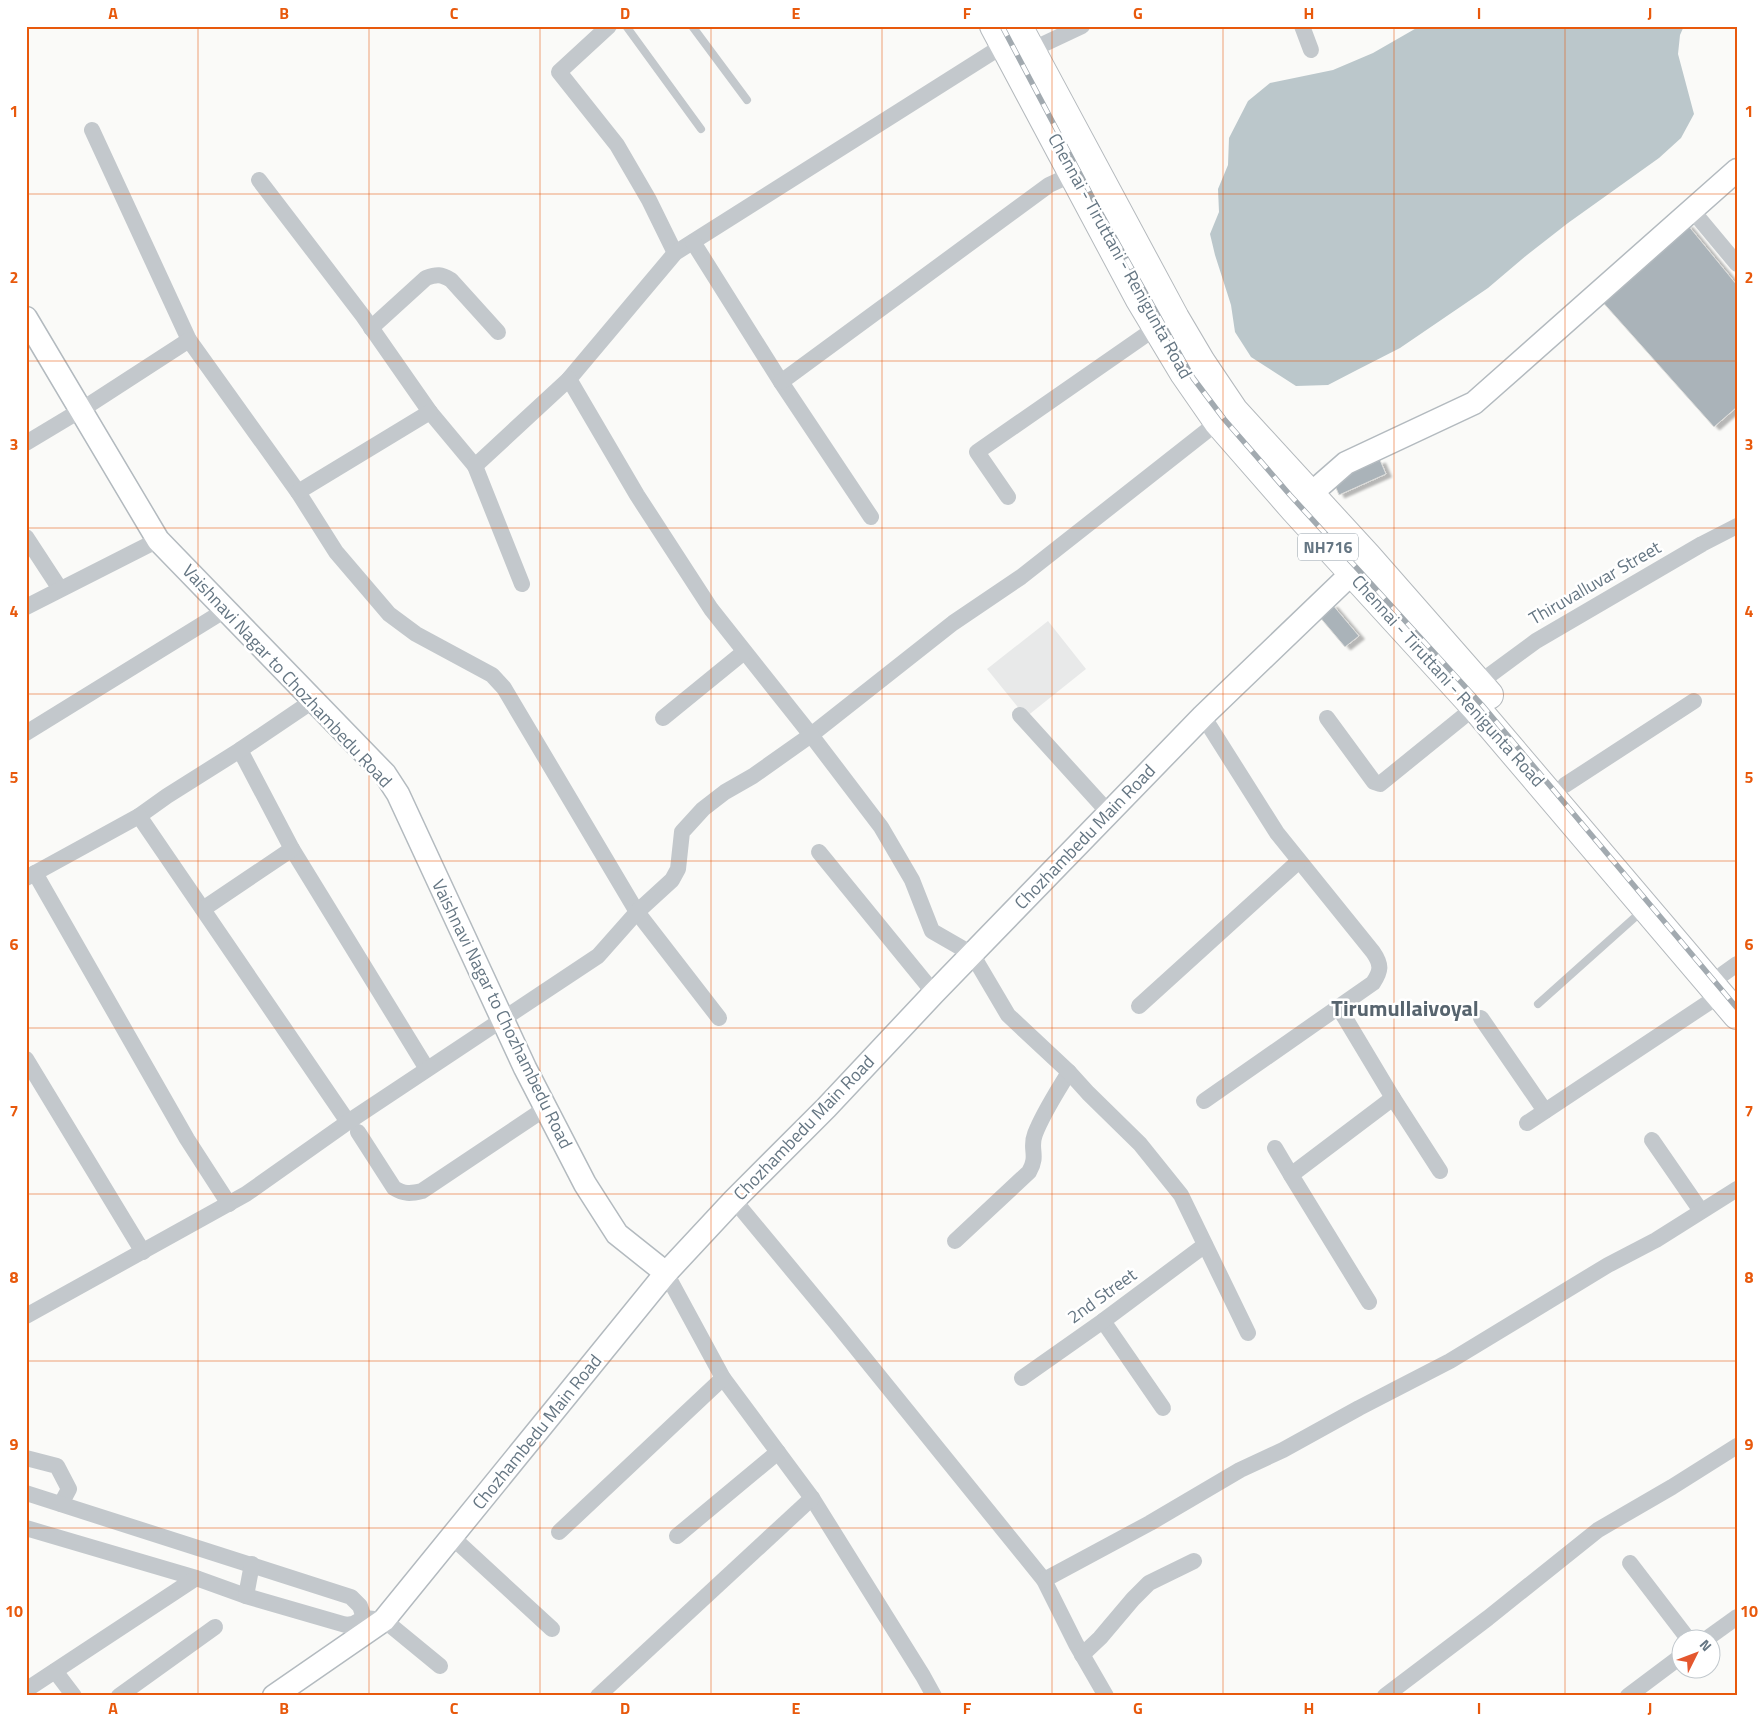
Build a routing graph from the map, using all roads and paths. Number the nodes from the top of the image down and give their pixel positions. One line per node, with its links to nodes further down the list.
1 (609, 26): 17 (street)
2 (626, 26): 10 (lane)
3 (692, 26): 9 (lane)
4 (1082, 26): 7 (street)
5 (1302, 26): 8 (street)
6 (1006, 33): 7 (highway, Chennai - Tiruttani - Renigunta Road / NH716); 13 (highway, Chennai - Tiruttani - Renigunta Road / NH716); 16 (street)
7 (1031, 50): 33 (highway, Chennai - Tiruttani - Renigunta Road / NH716)
8 (1311, 50)
9 (747, 100)
10 (702, 129)
11 (92, 130): 23 (street)
12 (1737, 170): 15 (street)
13 (1073, 174): 20 (highway, Chennai - Tiruttani - Renigunta Road / NH716); 25 (street)
14 (259, 180): 21 (street)
15 (1692, 210): 18 (street); 33 (street)
16 (692, 242): 17 (street); 25 (street)
17 (676, 253): 24 (street)
18 (1737, 264)
19 (26, 318): 26 (street, Vaishnavi Nagar to Chozhambedu Road)
20 (1156, 327): 28 (highway, Chennai - Tiruttani - Renigunta Road / NH716); 32 (street)
21 (371, 328): 22 (street); 27 (street)
22 (498, 332)
23 (189, 340): 26 (street); 31 (street)
24 (569, 379): 30 (street); 43 (street)
25 (782, 382): 34 (street)
26 (81, 410): 29 (street); 37 (street, Vaishnavi Nagar to Chozhambedu Road)
27 (430, 412): 30 (street); 31 (street)
28 (1218, 422): 33 (highway, Chennai - Tiruttani - Renigunta Road / NH716); 53 (street)
29 (26, 443)
30 (475, 466): 39 (street)
31 (298, 492): 64 (street)
32 (1008, 497)
33 (1302, 502): 38 (highway, Chennai - Tiruttani - Renigunta Road / NH716); 44 (highway, Chennai - Tiruttani - Renigunta Road / NH716)
34 (871, 517)
35 (1737, 526): 44 (street, Thiruvalluvar Street)
36 (26, 537): 40 (street)
37 (158, 540): 40 (street); 42 (street, Vaishnavi Nagar to Chozhambedu Road)
38 (1352, 573): 44 (highway, Chennai - Tiruttani - Renigunta Road / NH716); 48 (street, Chozhambedu Main Road)
39 (522, 584)
40 (60, 590): 41 (street)
41 (26, 607)
42 (227, 609): 45 (street, Vaishnavi Nagar to Chozhambedu Road); 52 (street)
43 (744, 652): 49 (street); 53 (street)
44 (1477, 695): 50 (street, Thiruvalluvar Street); 51 (highway, Chennai - Tiruttani - Renigunta Road / NH716)
45 (314, 700): 54 (street); 73 (street, Vaishnavi Nagar to Chozhambedu Road)
46 (1694, 701): 55 (street)
47 (1020, 714): 56 (street)
48 (1203, 716): 56 (street, Chozhambedu Main Road); 60 (street)
49 (663, 718)
50 (1327, 718)
51 (1504, 728): 55 (highway, Chennai - Tiruttani - Renigunta Road / NH716); 62 (highway, Chennai - Tiruttani - Renigunta Road / NH716)
52 (26, 733)
53 (811, 735): 64 (street); 65 (street)
54 (240, 750): 57 (street); 58 (street)
55 (1565, 785): 66 (highway, Chennai - Tiruttani - Renigunta Road / NH716)
56 (1109, 813): 65 (street, Chozhambedu Main Road)
57 (139, 816): 61 (street); 63 (street)
58 (292, 849): 63 (street); 75 (street)
59 (819, 852): 67 (street)
60 (1299, 861): 69 (street); 70 (street)
61 (30, 875): 89 (street)
62 (1646, 908): 66 (highway, Chennai - Tiruttani - Renigunta Road / NH716); 68 (lane)
63 (203, 909): 82 (street)
64 (637, 912): 71 (street); 73 (street)
65 (972, 954): 67 (street, Chozhambedu Main Road); 76 (street)
66 (1731, 988): 80 (street)
67 (934, 993): 88 (street, Chozhambedu Main Road)
68 (1538, 1004)
69 (1139, 1006)
70 (1339, 1008): 77 (street); 78 (street)
71 (719, 1018)
72 (1481, 1018): 80 (street)
73 (504, 1020): 75 (street); 79 (street, Vaishnavi Nagar to Chozhambedu Road)
74 (26, 1059): 93 (street)
75 (427, 1069): 82 (street)
76 (1068, 1072): 91 (street); 92 (street)
77 (1393, 1098): 85 (street); 86 (street)
78 (1204, 1101)
79 (546, 1108): 82 (street); 94 (street, Vaishnavi Nagar to Chozhambedu Road)
80 (1545, 1111): 81 (street)
81 (1526, 1123)
82 (353, 1127): 89 (street)
83 (1652, 1140): 90 (street)
84 (1275, 1148): 86 (street)
85 (1440, 1171)
86 (1291, 1175): 95 (street)
87 (1737, 1189): 90 (street)
88 (734, 1200): 94 (street, Chozhambedu Main Road); 116 (street)
89 (229, 1204): 93 (street)
90 (1701, 1211): 116 (street)
91 (954, 1241)
92 (1205, 1246): 97 (street, 2nd Street); 98 (street)
93 (143, 1252): 96 (street)
94 (666, 1273): 99 (street); 111 (street, Chozhambedu Main Road)
95 (1370, 1302)
96 (27, 1314)
97 (1103, 1321): 100 (street, 2nd Street); 101 (street)
98 (1248, 1332)
99 (723, 1378): 103 (street); 109 (street)
100 (1022, 1378)
101 (1163, 1408)
102 (1737, 1446): 135 (street)
103 (778, 1452): 106 (street); 110 (street)
104 (26, 1458): 107 (street)
105 (26, 1493): 107 (street)
106 (812, 1498): 132 (street); 133 (street)
107 (60, 1504): 114 (street)
108 (26, 1528): 115 (street)
109 (559, 1532)
110 (676, 1536)
111 (452, 1537): 119 (street, Chozhambedu Main Road); 121 (street)
112 (1194, 1561): 124 (street)
113 (1630, 1563): 122 (street)
114 (252, 1564): 117 (street); 119 (street)
115 (196, 1578): 117 (street); 127 (street)
116 (1044, 1580): 124 (street)
117 (246, 1596): 119 (street)
118 (1737, 1617): 123 (street)
119 (374, 1619): 126 (street); 131 (street, Chozhambedu Main Road)
120 (215, 1627): 130 (street)
121 (552, 1629)
122 (1682, 1630)
123 (1719, 1630)
124 (1082, 1655): 134 (street)
125 (1670, 1664): 136 (street)
126 (440, 1666)
127 (55, 1671): 128 (street); 129 (street)
128 (26, 1690)
129 (74, 1696)
130 (118, 1696)
131 (274, 1696)
132 (598, 1696)
133 (934, 1696)
134 (1106, 1696)
135 (1385, 1696)
136 (1628, 1696)

